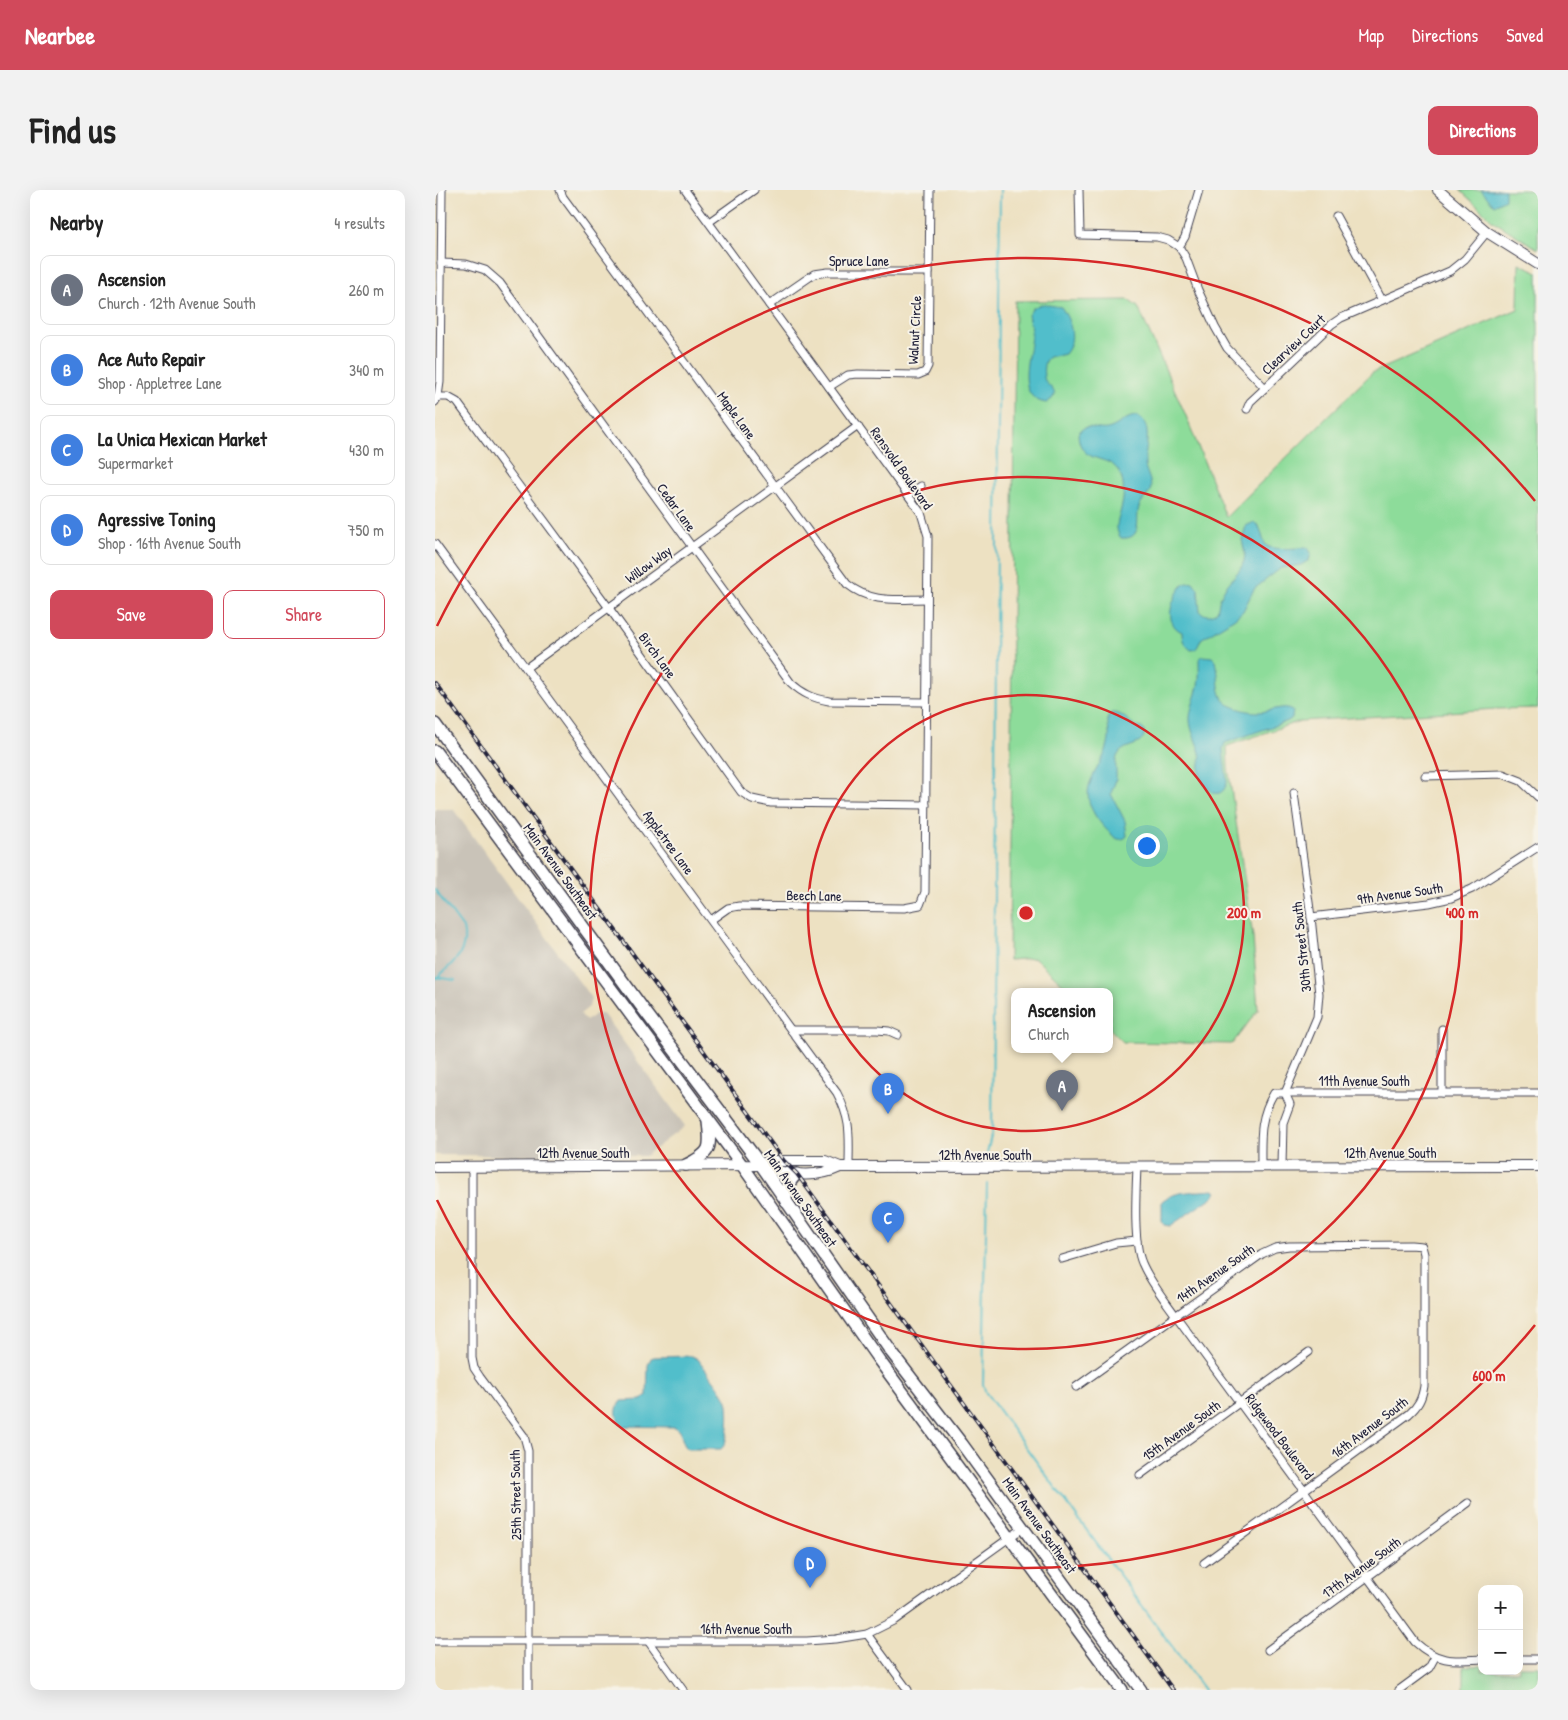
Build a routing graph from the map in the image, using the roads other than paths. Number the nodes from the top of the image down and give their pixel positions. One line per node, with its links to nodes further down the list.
1 (442, 190): 13 (street)
2 (560, 190): 24 (street, Maple Lane)
3 (685, 190): 10 (street, Rensvold Boulevard)
4 (754, 190): 10 (street)
5 (930, 190): 15 (street, Walnut Circle)
6 (1079, 190): 12 (street)
7 (1199, 190): 12 (street)
8 (1438, 190): 11 (street)
9 (1336, 216): 16 (street)
10 (709, 222): 17 (street, Rensvold Boulevard)
11 (1487, 232): 14 (street); 16 (street, Clearview Court)
12 (1179, 247): 19 (street, Clearview Court)
13 (441, 263): 20 (street); 27 (street, Cedar Lane)
14 (1538, 264)
15 (929, 272): 17 (street, Spruce Lane); 18 (street, Walnut Circle)
16 (1382, 300): 19 (street, Clearview Court)
17 (769, 304): 18 (street, Rensvold Boulevard)
18 (829, 387): 22 (street, Rensvold Boulevard)
19 (1265, 388): 21 (street)
20 (436, 399): 29 (street, Birch Lane)
21 (1247, 409)
22 (858, 426): 24 (street, Willow Way); 25 (street, Rensvold Boulevard)
23 (921, 486): 25 (street)
24 (774, 487): 27 (street, Willow Way); 28 (street, Maple Lane)
25 (907, 495): 28 (street, Rensvold Boulevard)
26 (435, 544): 30 (street, Appletree Lane)
27 (691, 548): 29 (street, Willow Way); 31 (street, Cedar Lane)
28 (927, 599): 31 (street, Rensvold Boulevard)
29 (609, 608): 30 (street, Willow Way); 37 (street, Birch Lane)
30 (526, 668): 41 (street, Appletree Lane)
31 (926, 702): 37 (street, Rensvold Boulevard)
32 (435, 724): 51 (main road, Main Avenue Southeast)
33 (435, 751): 48 (main road)
34 (1425, 776): 36 (street)
35 (1294, 793): 40 (street, 30th Street South)
36 (1538, 796)
37 (926, 805): 39 (street, Rensvold Boulevard)
38 (1538, 847): 40 (street, 9th Avenue South)
39 (920, 905): 41 (street, Beech Lane)
40 (1311, 917): 45 (street, 30th Street South)
41 (711, 920): 43 (street, Appletree Lane)
42 (1442, 1029): 46 (street)
43 (791, 1030): 44 (street); 57 (street, Appletree Lane)
44 (898, 1035)
45 (1285, 1093): 46 (street, 11th Avenue South); 52 (street); 53 (street, 30th Street South)
46 (1443, 1093): 47 (street, 11th Avenue South)
47 (1538, 1093)
48 (708, 1119): 49 (main road); 50 (main road)
49 (686, 1166): 50 (street, 12th Avenue South); 56 (street, 12th Avenue South)
50 (742, 1166): 51 (street, 12th Avenue South); 72 (main road)
51 (761, 1166): 57 (street, 12th Avenue South); 59 (street); 60 (main road, Main Avenue Southeast)
52 (1261, 1166): 53 (street, 12th Avenue South); 58 (street, 12th Avenue South)
53 (1282, 1166): 54 (street, 12th Avenue South)
54 (1538, 1166)
55 (435, 1167): 56 (street, 12th Avenue South)
56 (472, 1167): 78 (street, 25th Street South)
57 (844, 1167): 58 (street, 12th Avenue South); 59 (street)
58 (1137, 1167): 61 (street, Ridgewood Boulevard)
59 (797, 1174): 60 (main road)
60 (787, 1202): 71 (main road, Main Avenue Southeast)
61 (1137, 1241): 63 (street); 64 (street, Ridgewood Boulevard)
62 (1422, 1246): 64 (street, 14th Avenue South); 69 (street, 16th Avenue South)
63 (1062, 1259)
64 (1176, 1316): 66 (street, 14th Avenue South); 67 (street, Ridgewood Boulevard)
65 (1309, 1352): 67 (street, 15th Avenue South)
66 (1076, 1388)
67 (1239, 1402): 68 (street, 15th Avenue South); 69 (street, Ridgewood Boulevard)
68 (1140, 1475)
69 (1305, 1490): 73 (street, 16th Avenue South); 74 (street, Ridgewood Boulevard)
70 (1468, 1503): 74 (street, 17th Avenue South)
71 (1023, 1528): 72 (street, 16th Avenue South); 88 (main road, Main Avenue Southeast)
72 (1011, 1538): 75 (street, 16th Avenue South); 87 (main road)
73 (1204, 1562)
74 (1368, 1577): 79 (street, 17th Avenue South); 80 (street, Ridgewood Boulevard)
75 (867, 1634): 77 (street, 16th Avenue South); 86 (street)
76 (435, 1641): 78 (street, 16th Avenue South)
77 (648, 1641): 78 (street, 16th Avenue South); 85 (street)
78 (528, 1642): 84 (street, 25th Street South)
79 (1268, 1650)
80 (1435, 1657): 81 (street); 89 (street)
81 (1478, 1659)
82 (1523, 1659): 83 (street)
83 (1538, 1659)
84 (528, 1690)
85 (683, 1690)
86 (908, 1690)
87 (1122, 1690)
88 (1141, 1690)
89 (1399, 1690)

